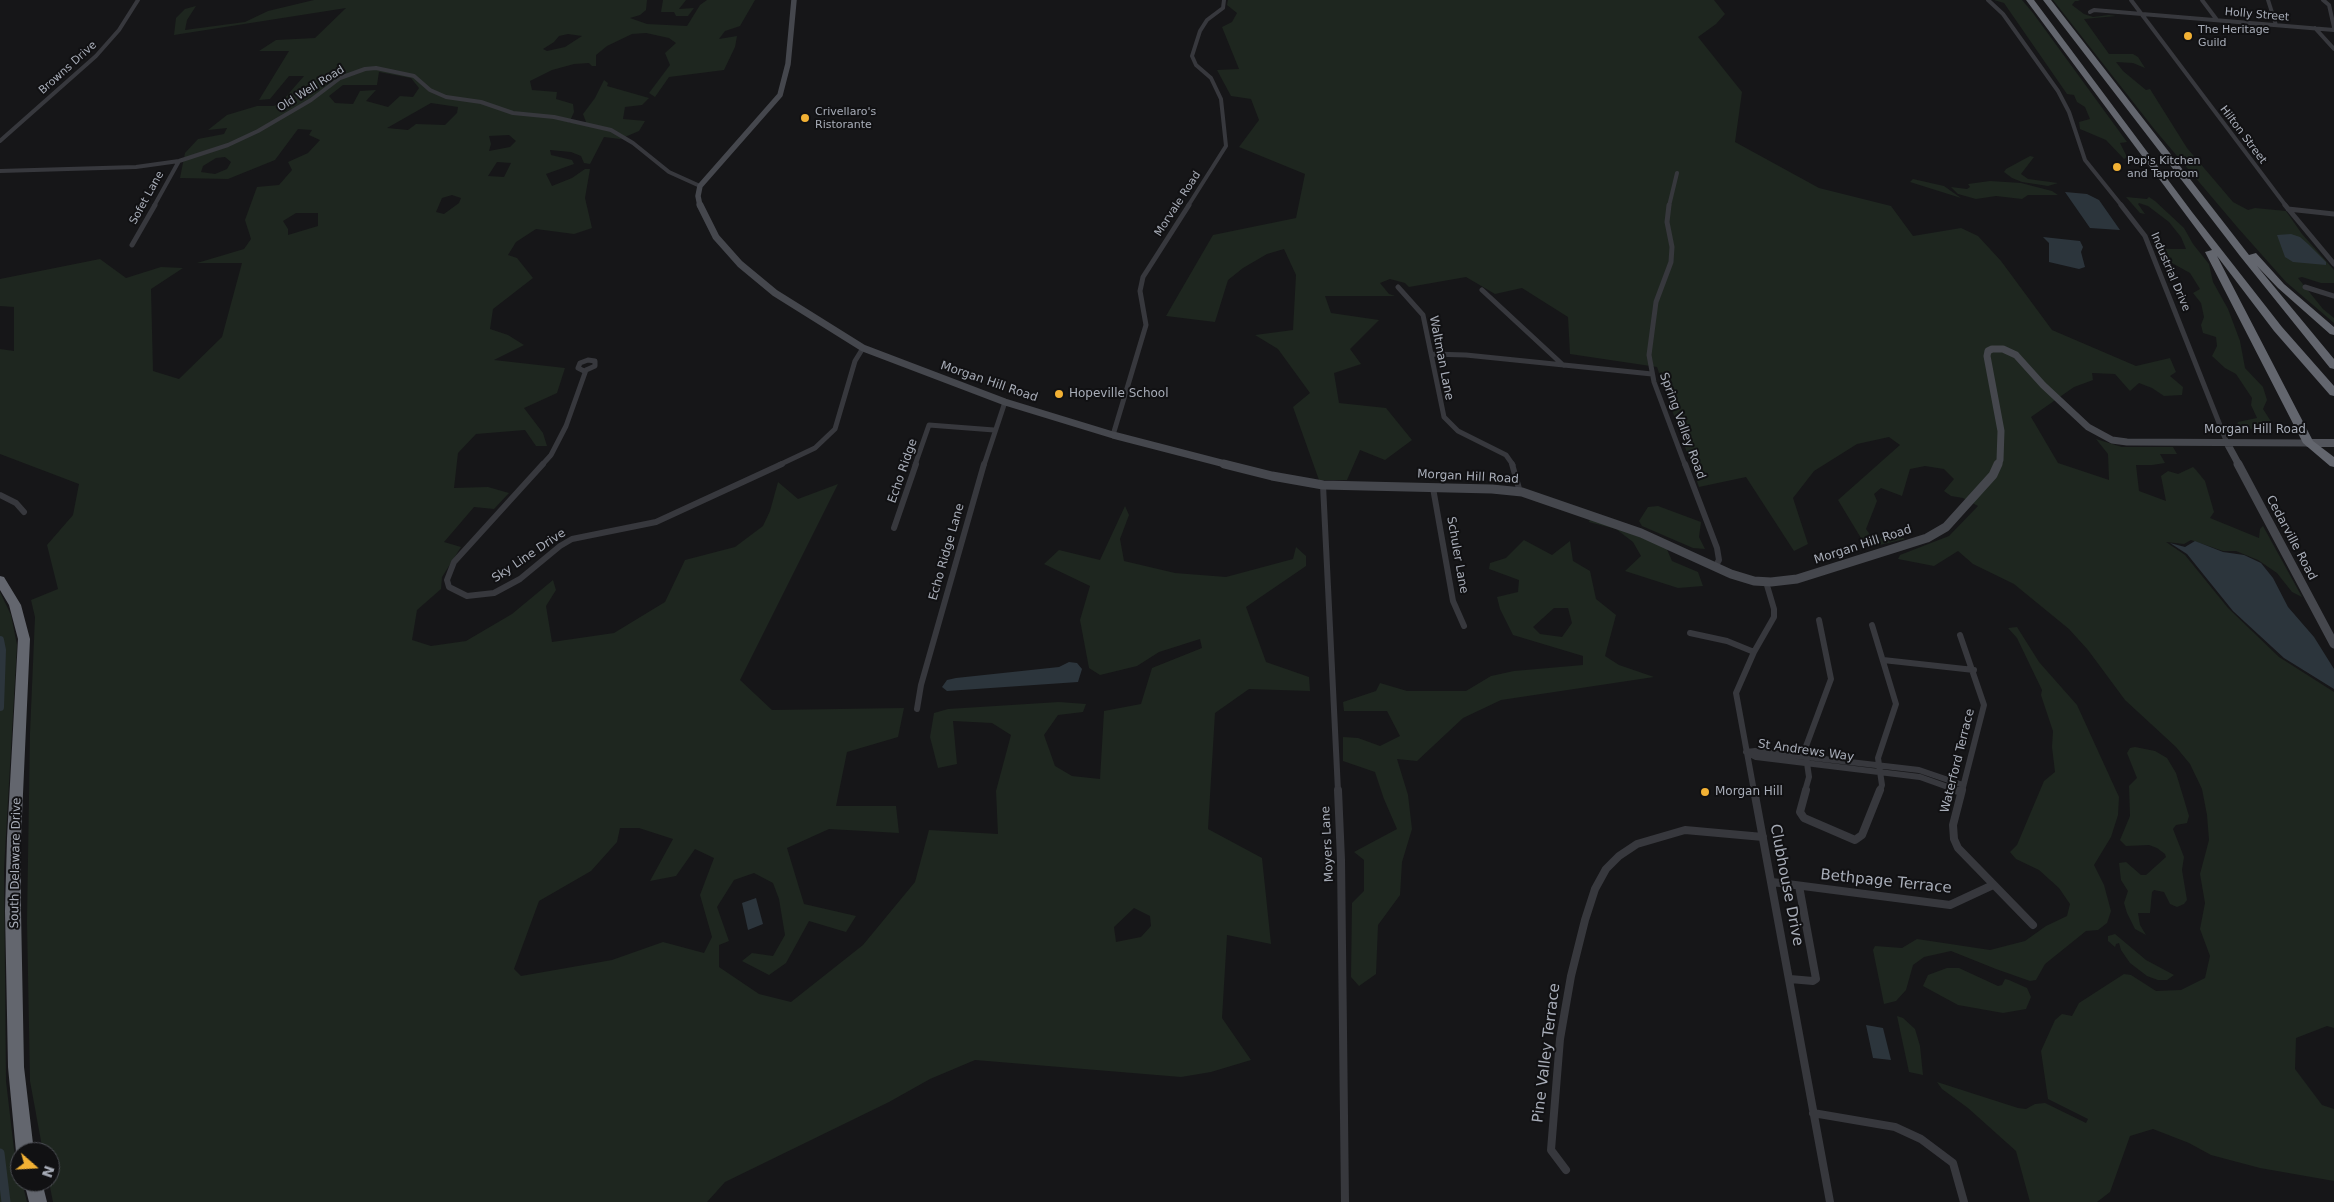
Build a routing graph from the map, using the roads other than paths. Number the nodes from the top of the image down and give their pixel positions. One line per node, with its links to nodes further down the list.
1 (138, 0): 18 (street, Browns Drive)
2 (794, 0): 22 (main road)
3 (1224, 0): 43 (street, Morvale Road)
4 (1988, 0): 45 (street, Industrial Drive)
5 (2030, 0): 25 (highway)
6 (2047, 0): 23 (highway)
7 (2131, 0): 12 (street, Hilton Street)
8 (2202, 0): 13 (street)
9 (2268, 0): 14 (street)
10 (2323, 0): 16 (street)
11 (2090, 12): 12 (street, Holly Street)
12 (2141, 14): 13 (street, Holly Street); 24 (street, Hilton Street)
13 (2217, 20): 14 (street, Holly Street)
14 (2276, 25): 15 (street, Holly Street)
15 (2315, 28): 16 (street, Holly Street); 17 (street)
16 (2334, 28)
17 (2334, 49)
18 (0, 141)
19 (179, 161): 20 (street, Old Well Road); 22 (street, Old Well Road); 27 (street, Sofet Lane)
20 (0, 171)
21 (1677, 173): 39 (street, Spring Valley Road)
22 (700, 186): 34 (main road, Morgan Hill Road)
23 (2198, 197): 33 (highway); 37 (highway)
24 (2288, 209): 26 (street); 28 (street, Hilton Street)
25 (2189, 214): 40 (highway); 44 (highway)
26 (2334, 214)
27 (132, 245)
28 (2334, 264)
29 (1398, 287): 35 (street, Waltman Lane)
30 (2306, 287): 32 (street)
31 (1482, 290): 36 (street)
32 (2334, 296)
33 (2334, 332)
34 (863, 348): 38 (street, Sky Line Drive); 41 (main road, Morgan Hill Road)
35 (1431, 354): 36 (street); 50 (street, Waltman Lane)
36 (1563, 365): 39 (street)
37 (2334, 366)
38 (586, 370)
39 (1652, 374): 54 (street, Spring Valley Road)
40 (2334, 393)
41 (1005, 402): 42 (street, Echo Ridge Lane); 43 (main road, Morgan Hill Road)
42 (994, 430): 53 (street, Echo Ridge); 66 (street, Echo Ridge Lane)
43 (1113, 435): 48 (main road, Morgan Hill Road)
44 (2309, 442): 45 (main road, Morgan Hill Road); 46 (main road, Morgan Hill Road); 47 (highway)
45 (2227, 443): 56 (main road, Morgan Hill Road); 62 (main road, Cedarville Road)
46 (2334, 443)
47 (2334, 463)
48 (1323, 485): 49 (main road, Morgan Hill Road); 80 (street, Moyers Lane)
49 (1433, 488): 50 (main road, Morgan Hill Road); 59 (street, Schuler Lane)
50 (1520, 492): 54 (main road, Morgan Hill Road)
51 (0, 495): 52 (street)
52 (24, 512)
53 (894, 528)
54 (1715, 567): 56 (main road, Morgan Hill Road)
55 (0, 580): 78 (highway, South Delaware Drive)
56 (1766, 582): 63 (street, Clubhouse Drive)
57 (1819, 620): 68 (street)
58 (1872, 624): 64 (street)
59 (1464, 626)
60 (1690, 633): 63 (street)
61 (1960, 634): 65 (street, Waterford Terrace)
62 (2334, 644)
63 (1754, 652): 67 (street, Clubhouse Drive)
64 (1883, 660): 65 (street); 69 (street)
65 (1974, 670): 70 (street, Waterford Terrace)
66 (917, 709)
67 (1746, 752): 68 (street, St Andrews Way); 71 (street, Clubhouse Drive)
68 (1806, 760): 69 (street, St Andrews Way); 69 (street)
69 (1880, 769): 70 (street, St Andrews Way)
70 (1962, 788): 73 (street, Waterford Terrace)
71 (1763, 837): 72 (street, Clubhouse Drive); 79 (street, Pine Valley Terrace)
72 (1772, 882): 74 (street, Bethpage Terrace); 76 (street, Clubhouse Drive)
73 (1993, 885): 74 (street, Bethpage Terrace); 75 (street, Waterford Terrace)
74 (1799, 886): 76 (street)
75 (2033, 925)
76 (1790, 979): 77 (street, Clubhouse Drive)
77 (1813, 1114): 81 (street, Clubhouse Drive); 82 (street)
78 (25, 1142)
79 (1566, 1170)
80 (1345, 1202)
81 (1830, 1202)
82 (1964, 1202)

